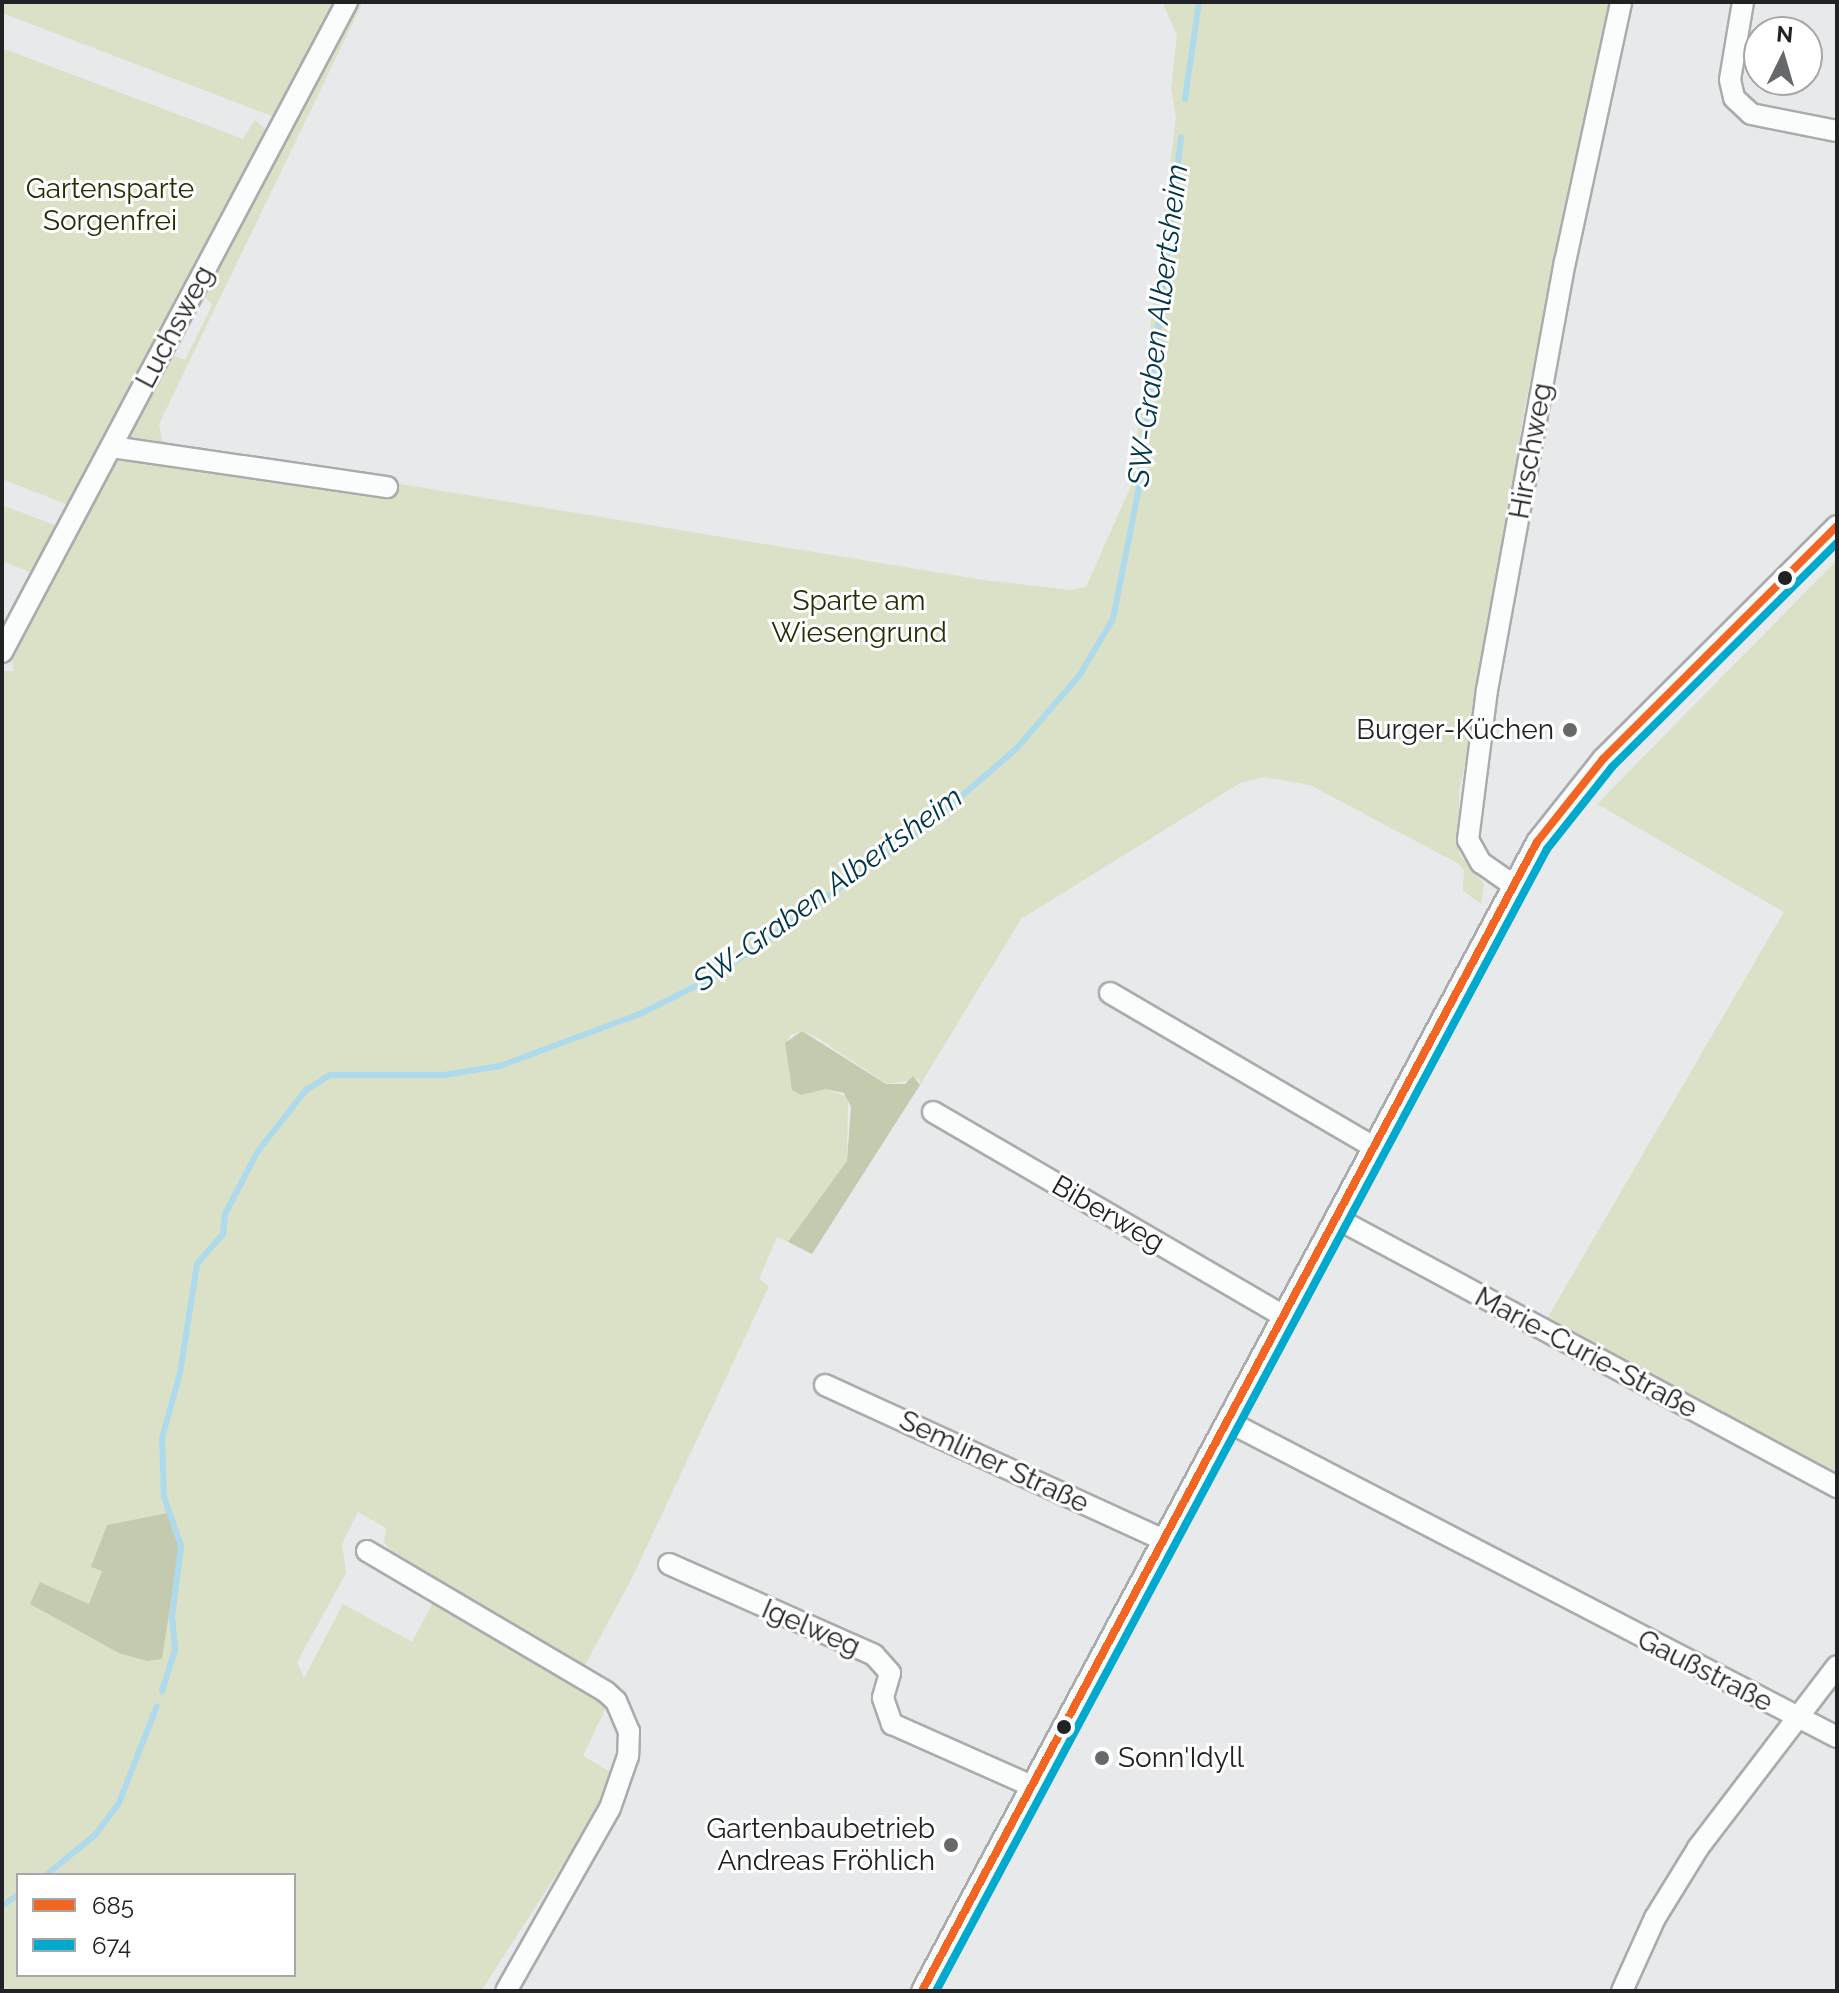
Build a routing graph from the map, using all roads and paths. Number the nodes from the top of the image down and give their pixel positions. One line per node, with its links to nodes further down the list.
1 (347, 2): 5 (street, Luchsweg)
2 (1621, 2): 9 (street, Hirschweg)
3 (1743, 2): 4 (street)
4 (1837, 131)
5 (112, 447): 6 (street); 8 (street, Luchsweg)
6 (387, 487)
7 (1837, 526): 9 (street)
8 (2, 652)
9 (1513, 885): 12 (street)
10 (1110, 993): 12 (street)
11 (933, 1112): 14 (street, Biberweg)
12 (1374, 1147): 13 (street)
13 (1336, 1218): 14 (street); 17 (street, Marie-Curie-Straße)
14 (1284, 1316): 16 (street)
15 (825, 1385): 18 (street, Semliner Straße)
16 (1227, 1421): 18 (street); 22 (street, Gaußstraße)
17 (1837, 1487)
18 (1164, 1540): 24 (street)
19 (367, 1551): 25 (street)
20 (669, 1564): 24 (street, Igelweg)
21 (1837, 1666): 22 (street)
22 (1801, 1720): 23 (street, Gaußstraße); 27 (street)
23 (1837, 1737)
24 (1032, 1786): 26 (street)
25 (506, 1991)
26 (922, 1991)
27 (1622, 1991)

